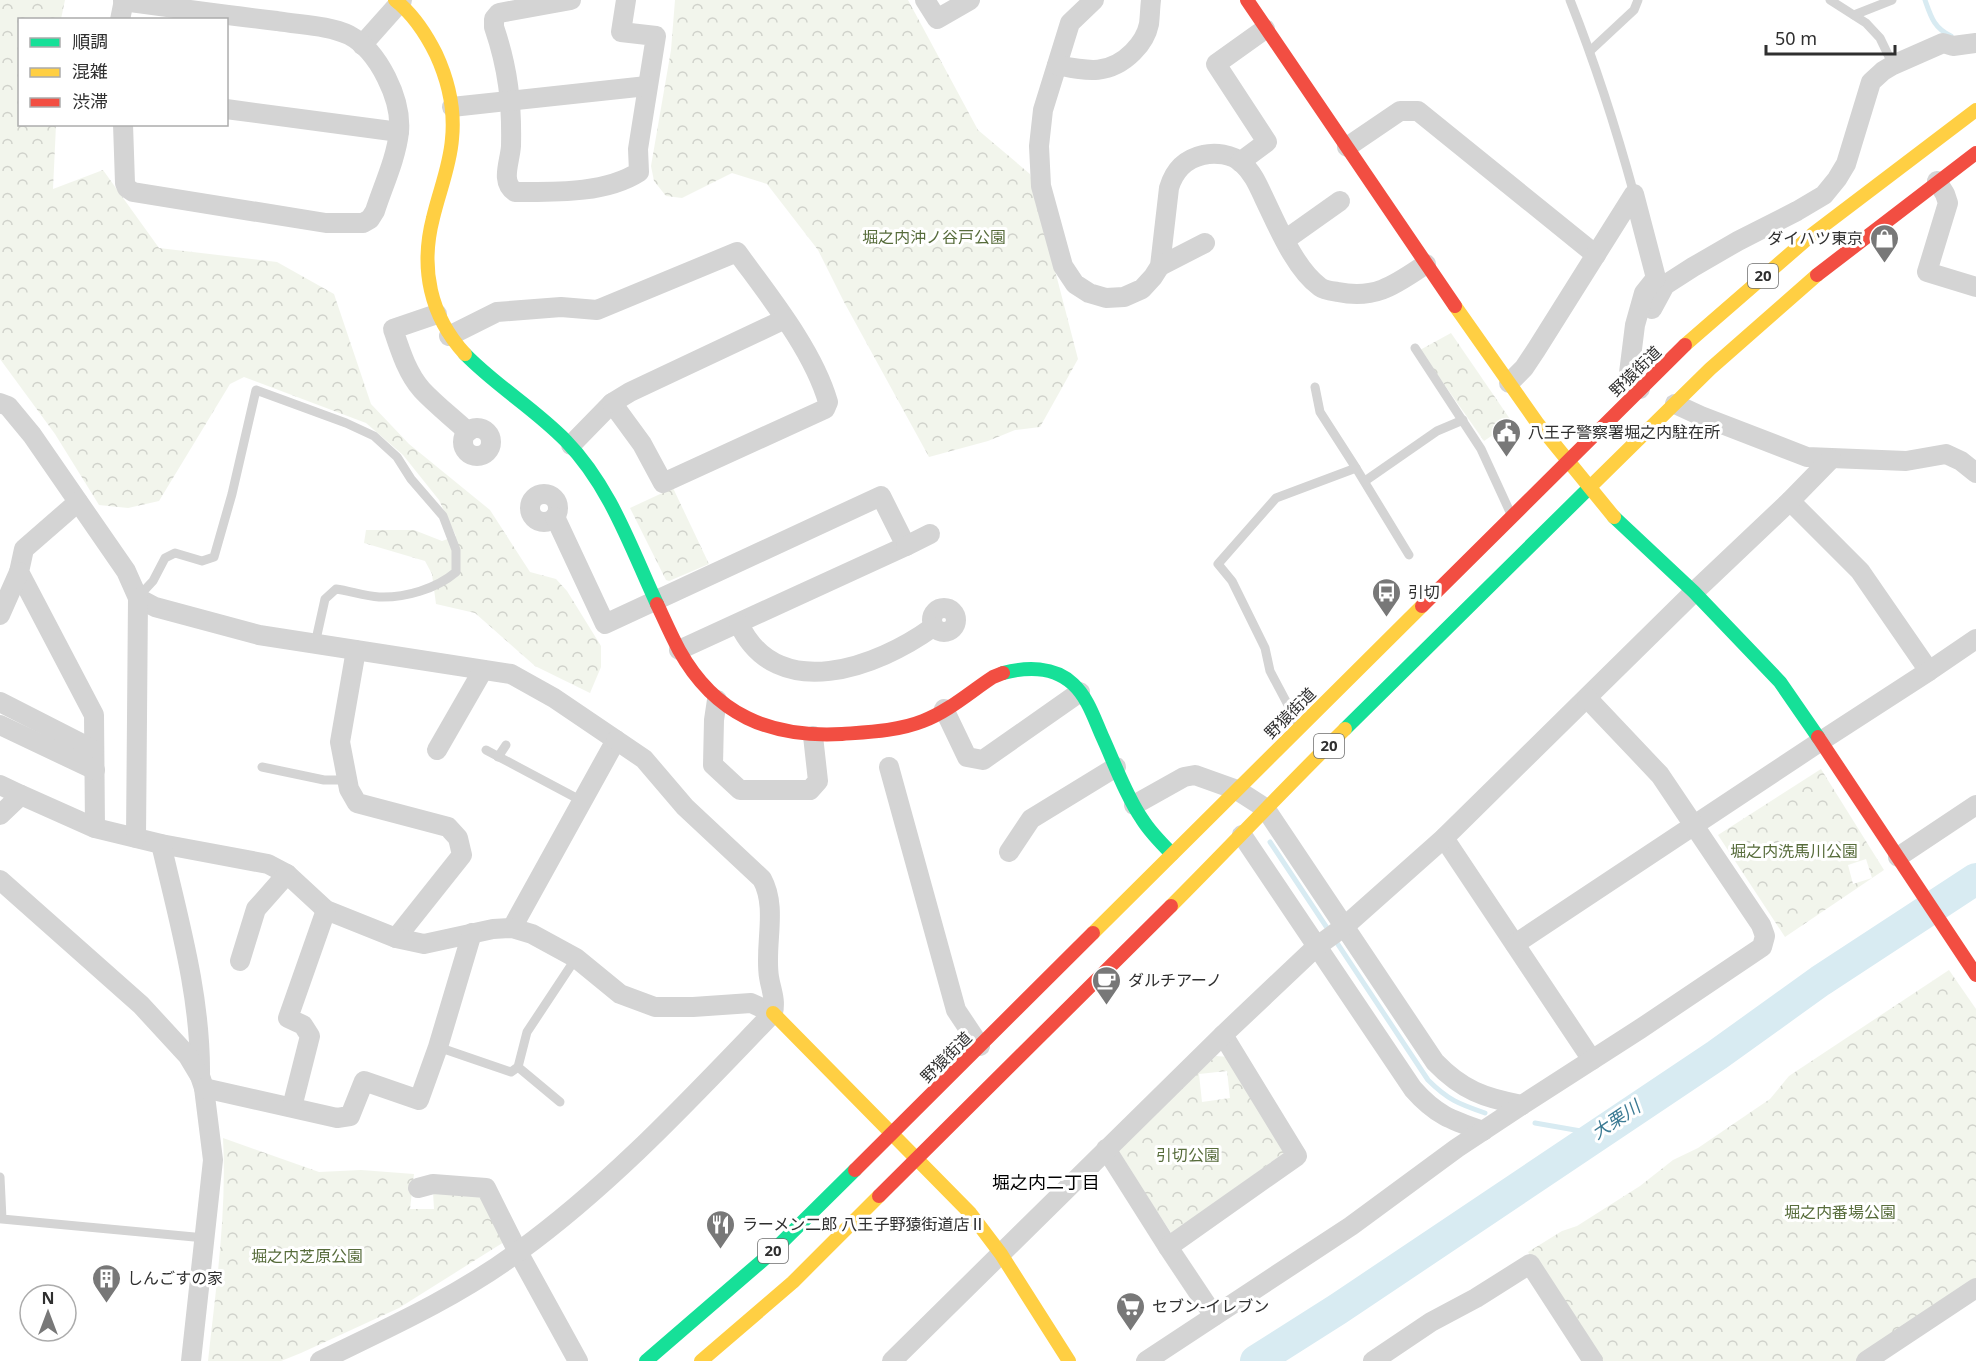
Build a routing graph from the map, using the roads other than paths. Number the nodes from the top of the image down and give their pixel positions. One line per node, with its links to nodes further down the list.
1 (571, 0): 24 (street)
2 (626, 0): 23 (street)
3 (925, 0): 4 (street)
4 (970, 0)
5 (1094, 0): 21 (street)
6 (1151, 0): 21 (street)
7 (1247, 0): 17 (main road)
8 (1570, 0): 20 (lane)
9 (1638, 0): 20 (lane)
10 (1830, 0): 14 (lane)
11 (1892, 0): 14 (lane)
12 (399, 1): 19 (street); 25 (main road)
13 (122, 7): 15 (street)
14 (1854, 15): 22 (lane)
15 (224, 18)
16 (228, 18): 19 (street)
17 (1265, 29): 30 (main road); 32 (street)
18 (1976, 43): 22 (street)
19 (362, 45): 29 (street)
20 (1590, 51): 34 (lane)
21 (1057, 65): 42 (street)
22 (1893, 65): 36 (street)
23 (647, 86): 24 (street); 24 (street)
24 (510, 100): 25 (street)
25 (452, 107): 45 (main road)
26 (228, 109): 29 (street)
27 (1976, 110): 37 (main road, 野猿街道 / 20)
28 (123, 126): 29 (street)
29 (399, 132)
30 (1347, 147): 40 (street); 41 (main road)
31 (1976, 153): 33 (main road, 20)
32 (1240, 162): 38 (street); 42 (street)
33 (1937, 181): 43 (street); 54 (main road, 20)
34 (1634, 194): 40 (street); 51 (street)
35 (1340, 201): 38 (street)
36 (1797, 211): 37 (street); 44 (street)
37 (1814, 233): 51 (main road, 野猿街道 / 20)
38 (1285, 240): 41 (street)
39 (1205, 243): 42 (street)
40 (1596, 255): 49 (street)
41 (1426, 264): 49 (main road)
42 (1160, 266)
43 (1976, 287)
44 (1652, 309)
45 (437, 314): 47 (main road); 56 (street)
46 (785, 319): 47 (street); 53 (street); 53 (street)
47 (449, 336): 57 (main road)
48 (1415, 348): 55 (lane)
49 (1509, 383): 59 (main road)
50 (1315, 387): 60 (lane)
51 (1640, 389): 59 (main road, 野猿街道 / 20)
52 (0, 403): 65 (street)
53 (612, 403): 57 (street)
54 (1675, 404): 58 (street); 63 (main road, 20)
55 (1463, 420): 62 (lane); 66 (lane)
56 (468, 432)
57 (571, 445): 74 (main road)
58 (1831, 459): 61 (street); 64 (street)
59 (1567, 461): 63 (main road); 66 (main road, 野猿街道 / 20)
60 (1356, 468): 62 (lane); 90 (lane)
61 (1976, 473)
62 (1365, 481): 70 (lane)
63 (1590, 489): 72 (main road); 110 (main road, 20)
64 (1790, 501): 72 (street); 83 (street)
65 (78, 502): 71 (street); 73 (street)
66 (1512, 516): 90 (main road, 野猿街道 / 20)
67 (555, 517): 74 (street)
68 (930, 534): 69 (street)
69 (906, 546): 74 (street); 76 (street)
70 (1409, 555)
71 (18, 572): 75 (street); 95 (street)
72 (1694, 592): 85 (street); 93 (main road)
73 (138, 598): 79 (street); 79 (lane); 115 (street)
74 (655, 600): 81 (main road)
75 (0, 615)
76 (739, 624): 77 (street); 81 (street)
77 (933, 627)
78 (1976, 639): 83 (street)
79 (315, 644): 80 (street)
80 (356, 650): 82 (street); 103 (street)
81 (679, 650): 86 (main road)
82 (483, 670): 92 (street); 96 (street)
83 (1929, 671): 93 (street)
84 (1080, 692): 88 (main road); 88 (street); 101 (main road)
85 (1587, 698): 112 (street); 116 (street)
86 (717, 700): 91 (main road); 91 (street)
87 (0, 702): 95 (street)
88 (944, 709): 91 (main road)
89 (0, 725): 102 (street)
90 (1300, 727): 105 (main road, 野猿街道 / 20)
91 (813, 736)
92 (616, 740): 107 (street); 133 (street)
93 (1821, 741): 112 (street); 120 (main road)
94 (506, 745): 98 (lane)
95 (94, 750): 102 (street)
96 (436, 750)
97 (486, 750): 98 (lane)
98 (498, 757): 107 (lane)
99 (262, 767): 103 (lane)
100 (889, 767): 135 (street)
101 (1116, 767): 108 (main road); 118 (street)
102 (95, 770): 113 (street)
103 (347, 780): 127 (street)
104 (0, 785): 106 (street)
105 (1237, 790): 108 (street); 110 (street); 119 (main road, 野猿街道 / 20)
106 (21, 795): 111 (street); 113 (street)
107 (582, 801): 125 (street)
108 (1134, 805): 119 (main road)
109 (1976, 805): 120 (street)
110 (1265, 808): 114 (main road, 20); 124 (street)
111 (0, 815)
112 (1693, 825): 128 (street); 137 (street)
113 (95, 828): 115 (street)
114 (1242, 835): 129 (street); 146 (main road, 20)
115 (136, 838): 117 (street)
116 (1444, 838): 124 (street); 128 (street)
117 (161, 844): 121 (street); 139 (street)
118 (1009, 852)
119 (1172, 854): 135 (main road, 野猿街道 / 20)
120 (1902, 863): 132 (main road)
121 (286, 874): 123 (street); 131 (street)
122 (0, 880): 139 (street)
123 (326, 910): 127 (street); 142 (street)
124 (1346, 926): 129 (street); 141 (street)
125 (512, 928): 126 (street); 130 (street)
126 (472, 933): 127 (street); 136 (street)
127 (396, 938)
128 (1515, 944): 137 (street)
129 (1316, 947): 134 (street); 143 (street)
130 (576, 958): 133 (street); 138 (lane)
131 (240, 961)
132 (1975, 972)
133 (773, 1013): 144 (main road); 151 (street)
134 (1223, 1035): 145 (street); 150 (street)
135 (980, 1046): 144 (main road, 野猿街道 / 20)
136 (438, 1047): 138 (lane); 142 (street)
137 (1592, 1060): 141 (street)
138 (518, 1067): 140 (lane)
139 (202, 1082): 142 (street); 149 (street)
140 (560, 1102)
141 (1522, 1105): 143 (street)
142 (292, 1107)
143 (1483, 1131): 154 (street)
144 (892, 1134): 146 (main road); 158 (main road, 野猿街道 / 20)
145 (1106, 1149): 150 (street); 152 (street)
146 (916, 1159): 152 (main road); 159 (main road, 20)
147 (0, 1177): 149 (lane)
148 (418, 1188): 151 (street)
149 (205, 1238): 155 (street)
150 (1168, 1247): 154 (street)
151 (518, 1252): 156 (street); 157 (street)
152 (1001, 1254): 160 (street); 161 (main road)
153 (1976, 1288): 165 (street)
154 (1215, 1316): 162 (street)
155 (192, 1361)
156 (320, 1361)
157 (578, 1361)
158 (646, 1361)
159 (701, 1361)
160 (892, 1361)
161 (1069, 1361)
162 (1146, 1361)
163 (1373, 1361): 164 (street)
164 (1593, 1361)
165 (1866, 1361)

